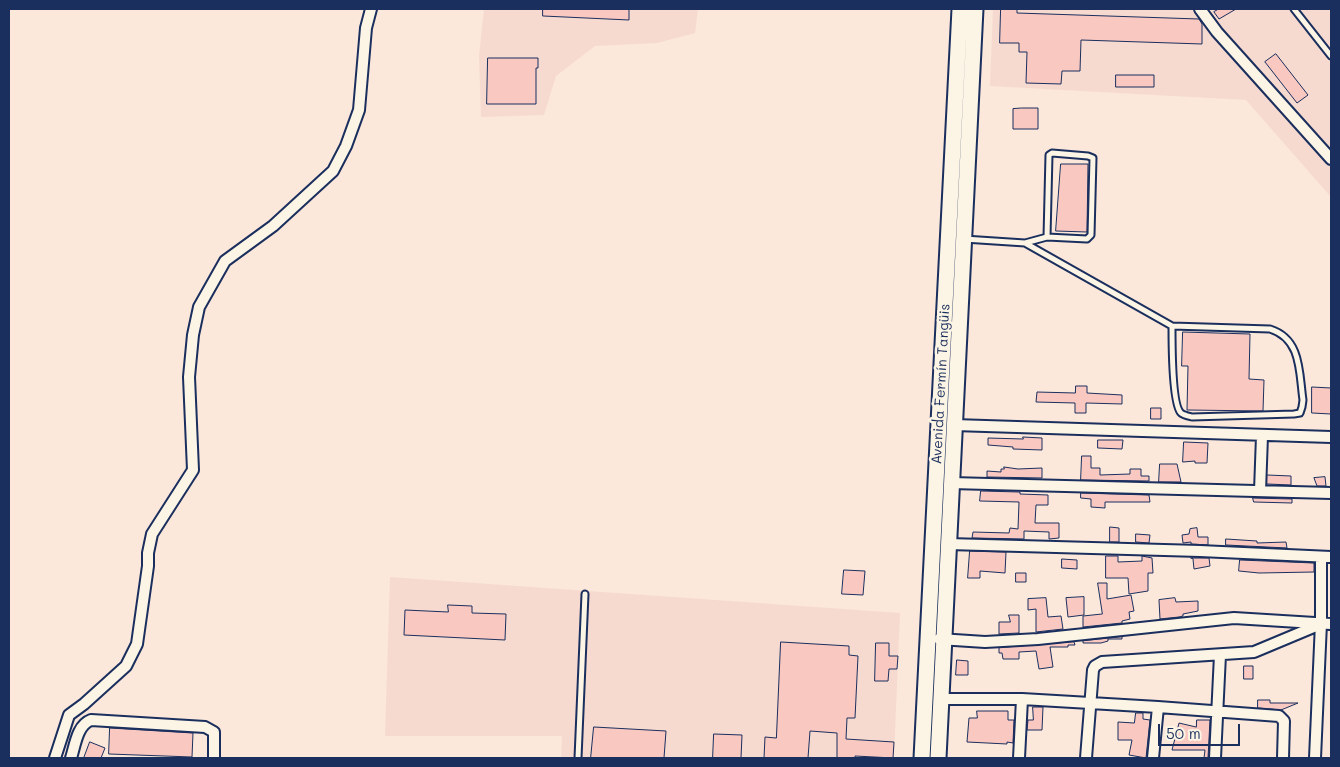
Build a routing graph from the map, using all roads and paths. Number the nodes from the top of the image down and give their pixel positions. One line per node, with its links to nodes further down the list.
1 (371, 9): 30 (street)
2 (960, 9): 22 (main road, Avenida Fermín Tangüis)
3 (975, 9): 9 (main road, Avenida Fermín Tangüis)
4 (1200, 9): 7 (street)
5 (1294, 9): 6 (lane)
6 (1331, 56)
7 (1331, 159)
8 (1047, 236): 8 (lane); 10 (lane)
9 (964, 239): 10 (lane); 12 (main road, Avenida Fermín Tangüis)
10 (1025, 243): 11 (lane)
11 (1172, 326): 11 (lane)
12 (954, 425): 13 (street); 15 (main road, Avenida Fermín Tangüis)
13 (1262, 436): 14 (street); 16 (street)
14 (1331, 437)
15 (951, 483): 16 (street); 18 (main road, Avenida Fermín Tangüis)
16 (1260, 491): 17 (street)
17 (1331, 493)
18 (948, 544): 19 (street); 23 (main road, Avenida Fermín Tangüis)
19 (1326, 557): 21 (street)
20 (585, 594): 35 (lane)
21 (1326, 623): 23 (street); 24 (street); 43 (street)
22 (928, 638): 23 (street); 36 (main road, Avenida Fermín Tangüis)
23 (944, 639): 25 (main road, Avenida Fermín Tangüis)
24 (1220, 655): 27 (street); 29 (street)
25 (941, 699): 26 (street); 37 (main road, Avenida Fermín Tangüis)
26 (1022, 699): 27 (street); 38 (street)
27 (1090, 702): 28 (street); 39 (street)
28 (1158, 707): 29 (street); 40 (street)
29 (1217, 712): 41 (street); 42 (street)
30 (55, 758)
31 (71, 758): 34 (street)
32 (130, 758): 33 (path)
33 (152, 758)
34 (214, 758)
35 (578, 758)
36 (922, 758)
37 (938, 758)
38 (1019, 758)
39 (1086, 758)
40 (1153, 758)
41 (1215, 758)
42 (1283, 758)
43 (1315, 758)

